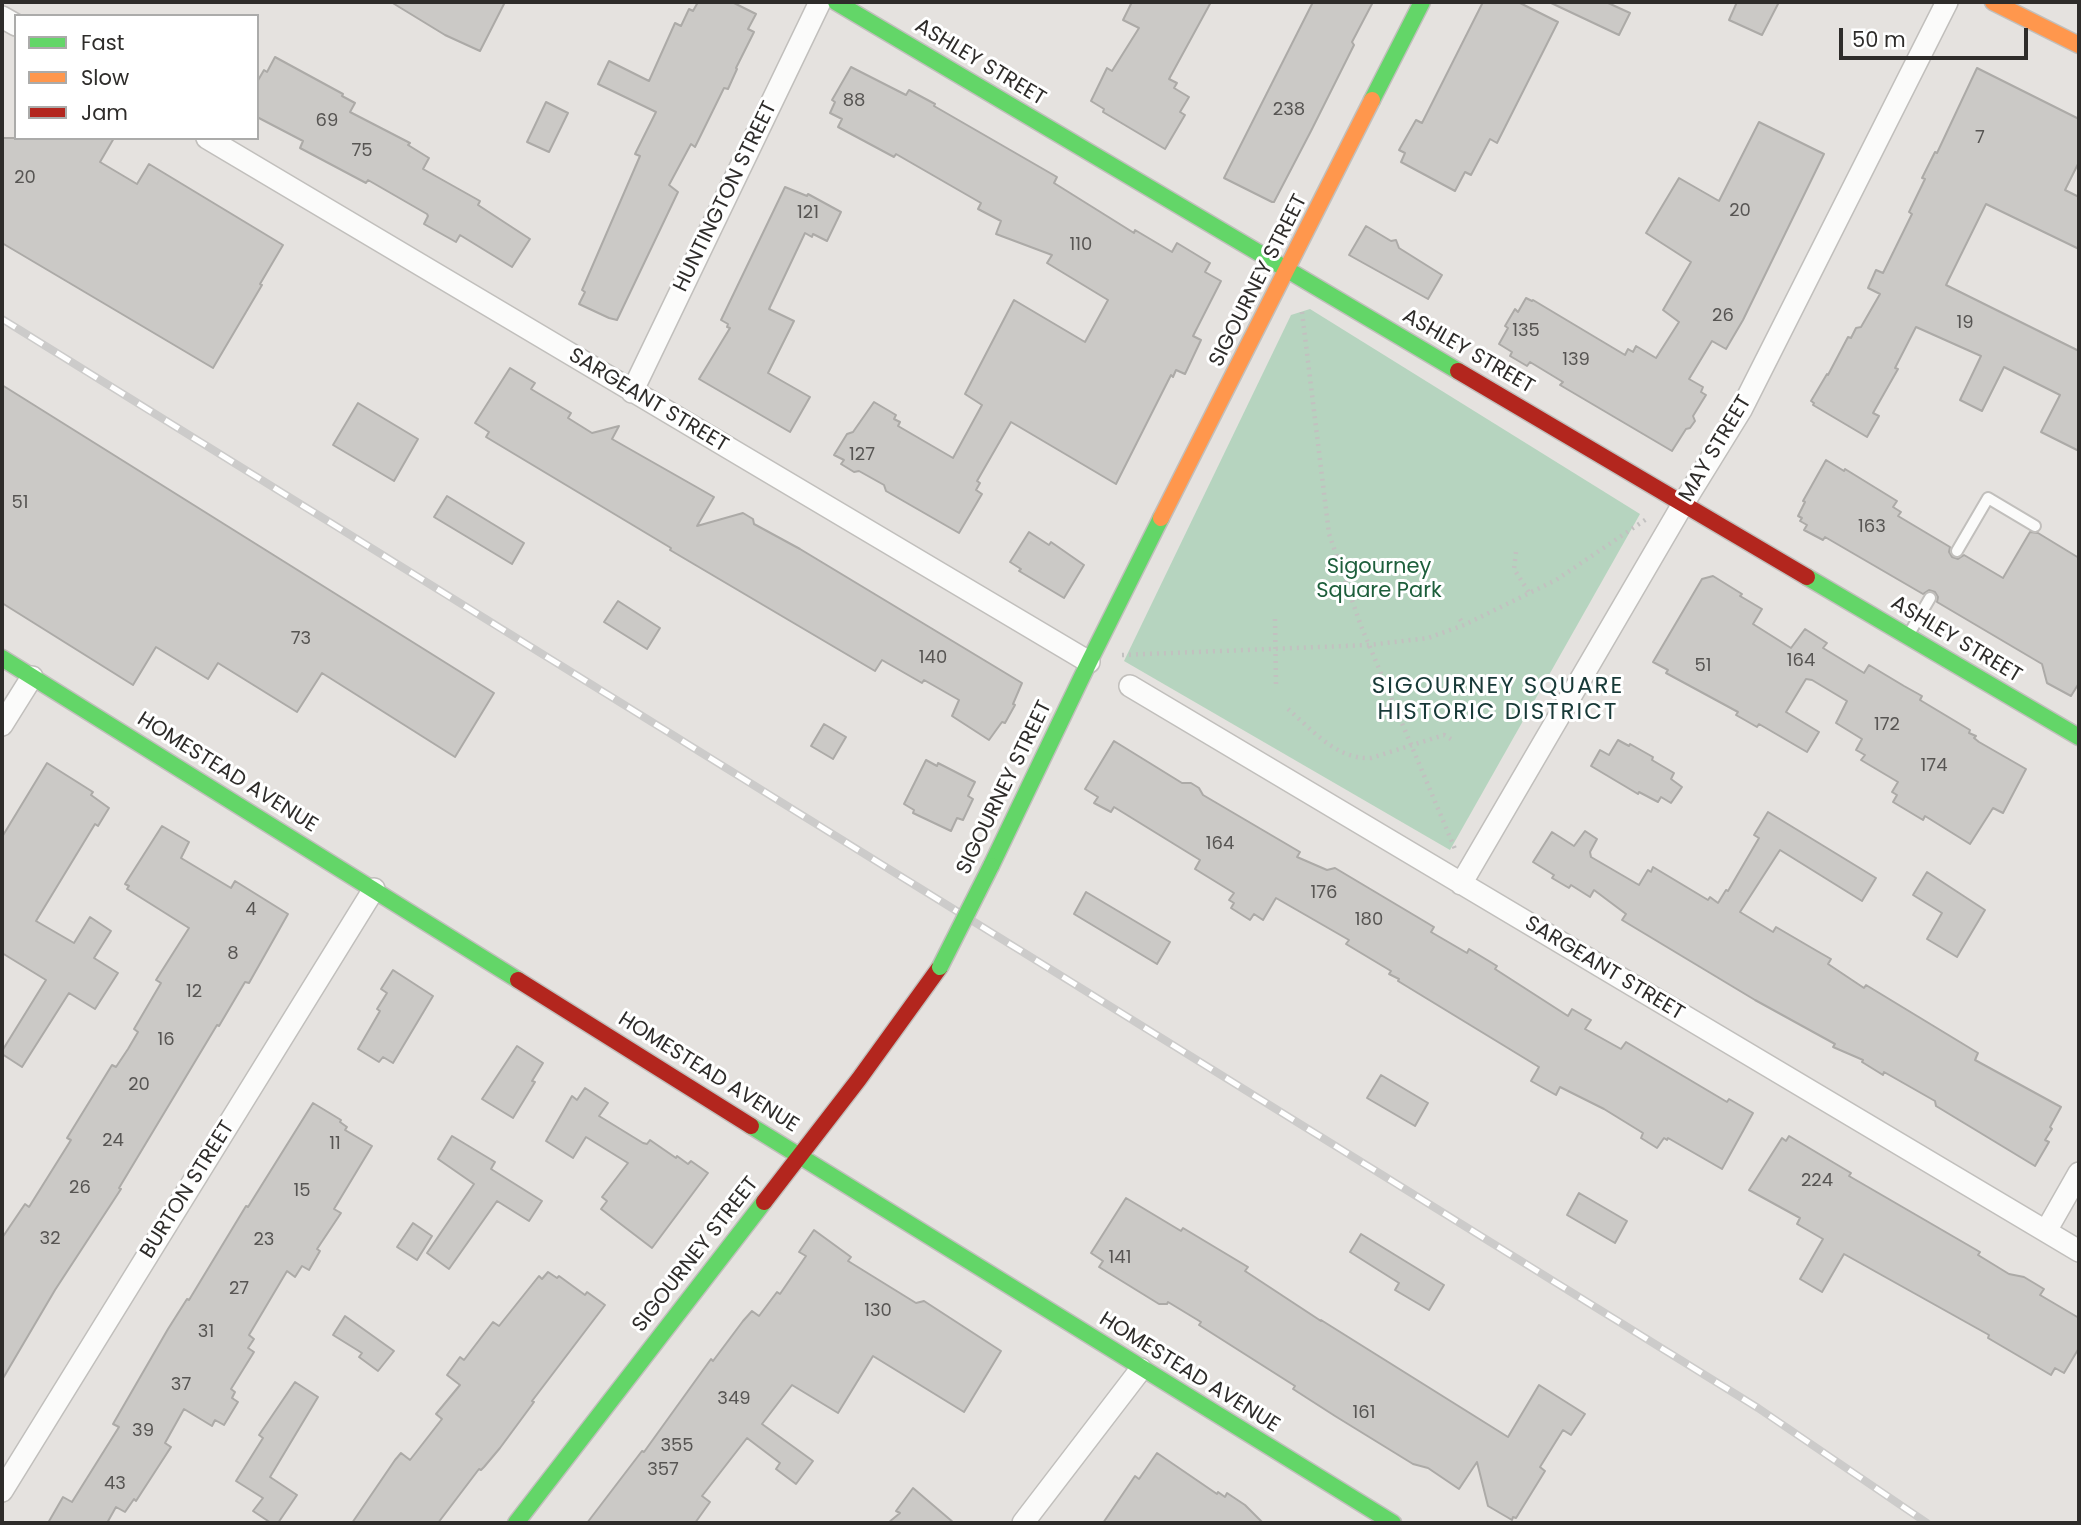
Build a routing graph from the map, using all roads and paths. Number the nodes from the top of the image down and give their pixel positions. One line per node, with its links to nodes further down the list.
1 (820, 2): 10 (street, HUNTINGTON STREET)
2 (836, 2): 8 (main road, ASHLEY STREET)
3 (1422, 2): 8 (main road, SIGOURNEY STREET)
4 (1947, 2): 11 (street, MAY STREET)
5 (1993, 2): 6 (main road)
6 (2079, 45)
7 (210, 140): 10 (street, SARGEANT STREET)
8 (1288, 271): 11 (main road, ASHLEY STREET); 26 (main road, SIGOURNEY STREET)
9 (1301, 309): 22 (path)
10 (632, 392): 26 (street, SARGEANT STREET)
11 (1683, 504): 21 (main road, ASHLEY STREET); 36 (street, MAY STREET)
12 (1648, 518): 16 (path)
13 (2035, 526): 14 (lane)
14 (1957, 551)
15 (1516, 552): 16 (path)
16 (1530, 594): 20 (path)
17 (1930, 598): 21 (lane)
18 (1275, 619): 23 (path)
19 (1460, 619): 20 (path)
20 (1464, 625): 22 (path)
21 (1908, 636): 32 (main road, ASHLEY STREET)
22 (1369, 645): 23 (path); 34 (path)
23 (1276, 649): 24 (path); 28 (path)
24 (1122, 655)
25 (2, 658): 27 (main road, HOMESTEAD AVENUE)
26 (1089, 662): 38 (main road, SIGOURNEY STREET, bridge)
27 (32, 677): 31 (street); 37 (main road, HOMESTEAD AVENUE)
28 (1276, 685)
29 (1130, 686): 36 (street, SARGEANT STREET)
30 (1288, 709): 34 (path)
31 (2, 725)
32 (2079, 737)
33 (1451, 739): 34 (path)
34 (1411, 745): 35 (path)
35 (1454, 849)
36 (1461, 884): 40 (street, SARGEANT STREET)
37 (374, 889): 38 (main road, HOMESTEAD AVENUE); 43 (street, BURTON STREET)
38 (799, 1154): 42 (main road, HOMESTEAD AVENUE); 44 (main road, SIGOURNEY STREET)
39 (2079, 1173): 40 (street)
40 (2046, 1231): 41 (street, SARGEANT STREET)
41 (2079, 1251)
42 (1141, 1369): 45 (street); 46 (main road, HOMESTEAD AVENUE)
43 (2, 1491)
44 (516, 1523)
45 (1023, 1523)
46 (1393, 1523)

